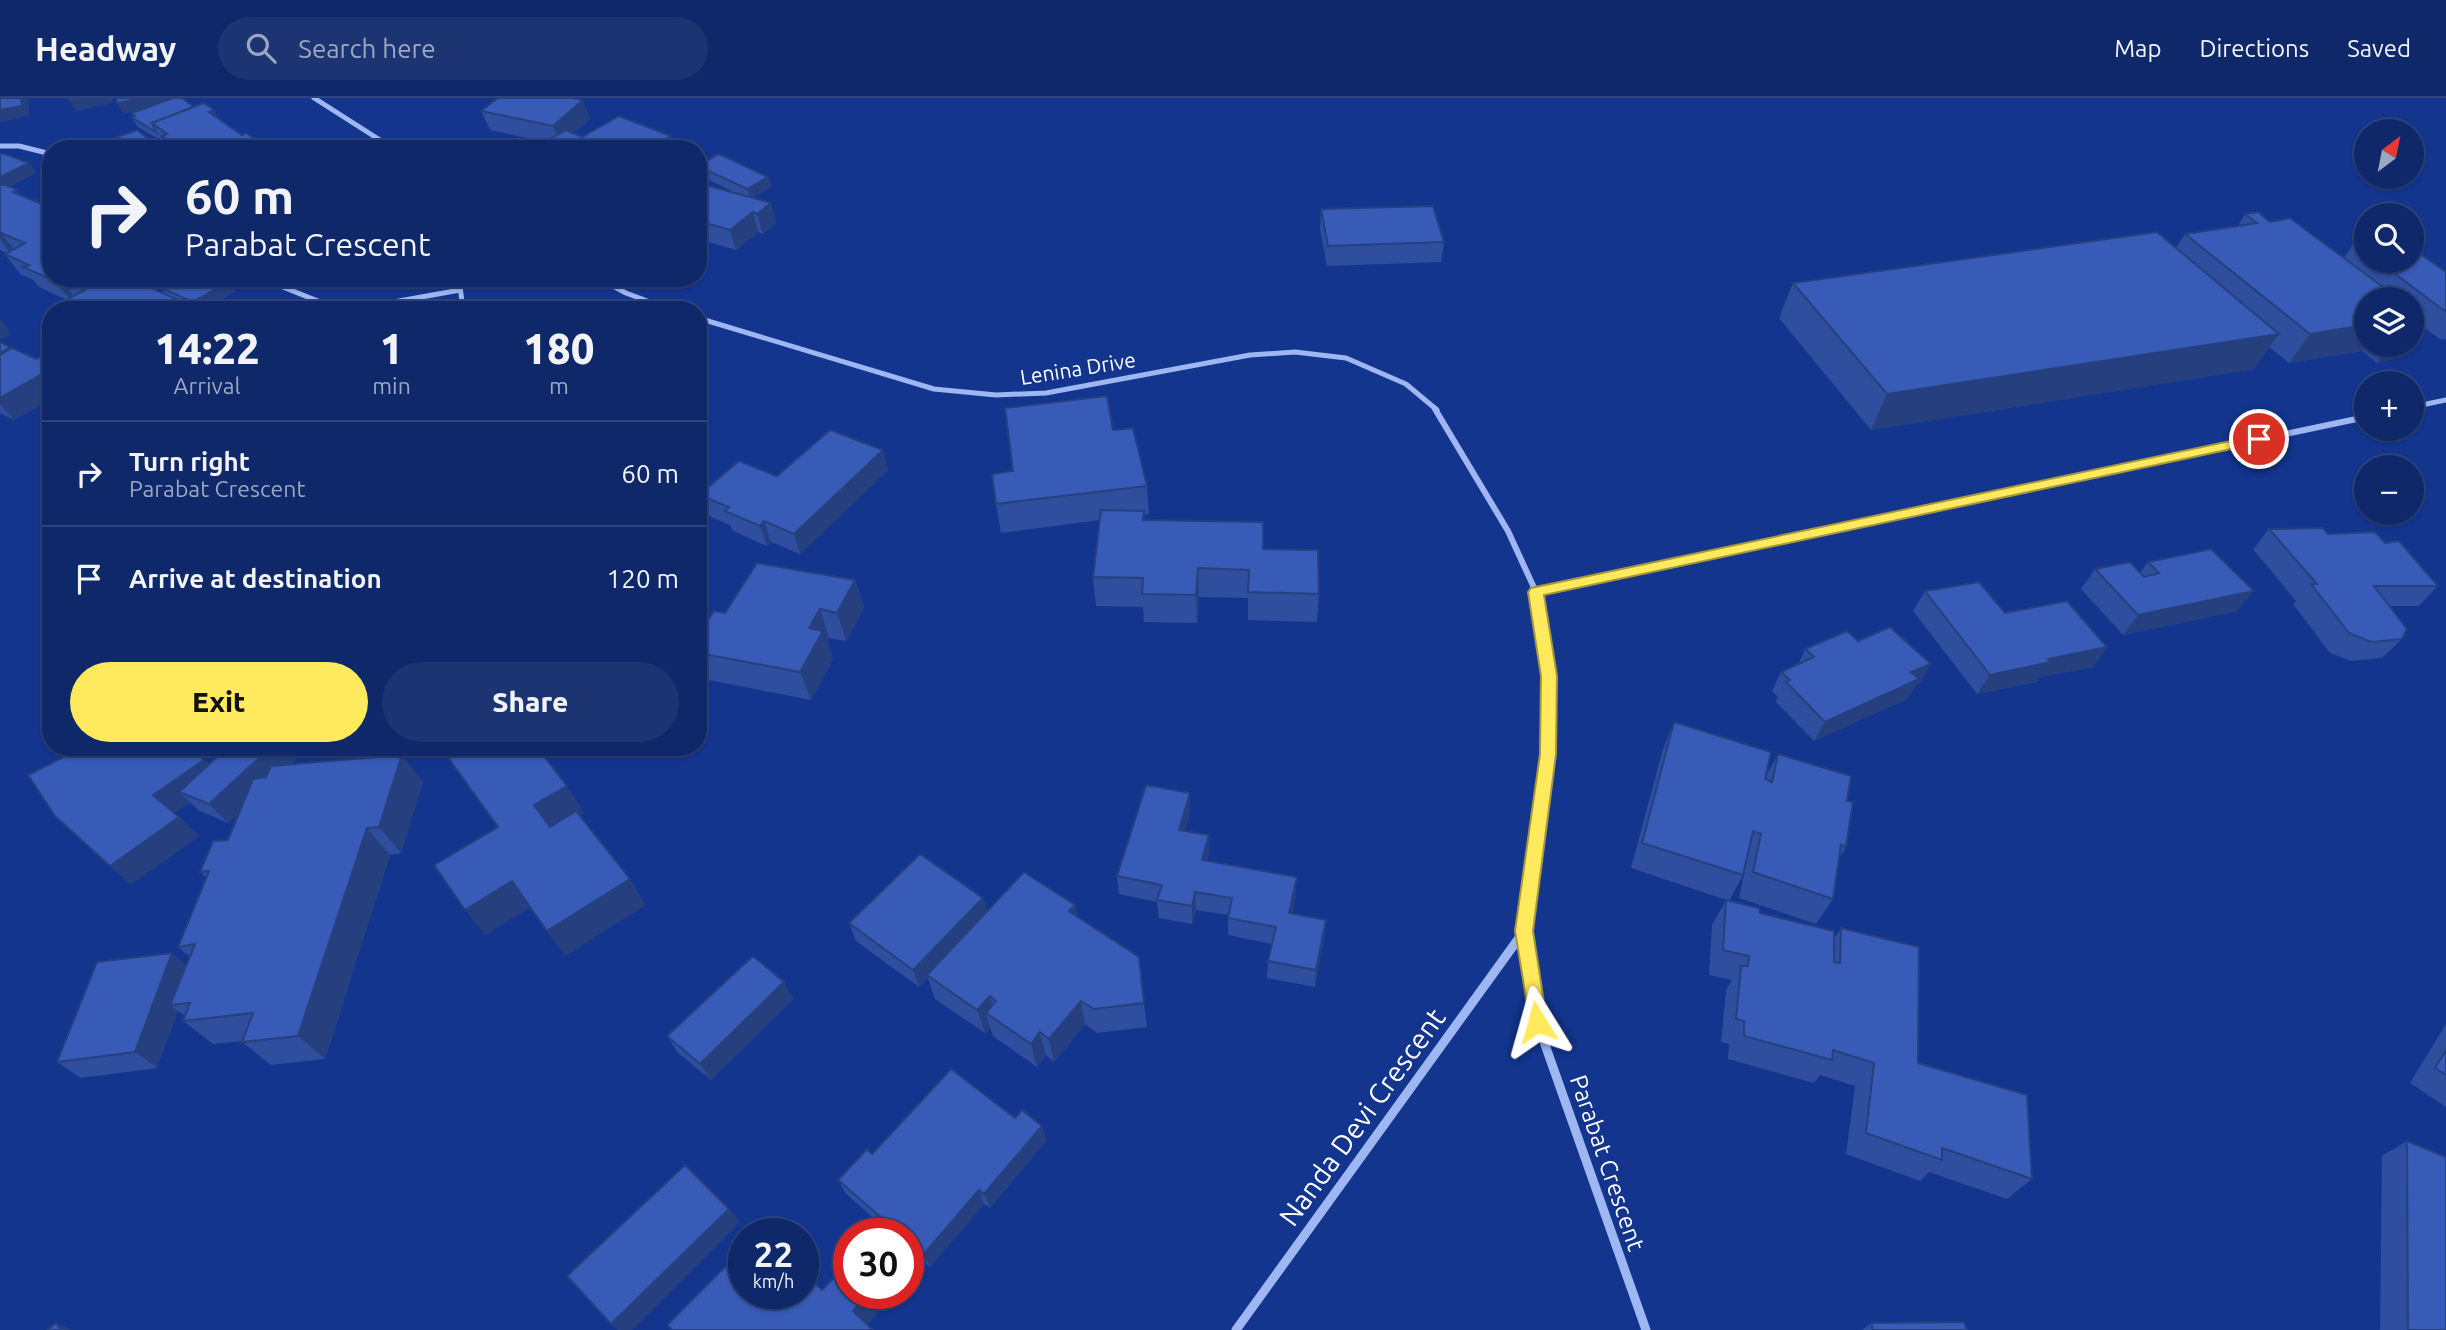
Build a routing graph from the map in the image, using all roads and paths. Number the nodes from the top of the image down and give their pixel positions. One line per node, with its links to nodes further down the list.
1 (314, 98): 2 (street)
2 (380, 140)
3 (0, 146): 4 (street)
4 (42, 152)
5 (283, 287): 9 (street)
6 (460, 287): 8 (street)
7 (615, 287): 12 (street)
8 (460, 290): 10 (street); 11 (street)
9 (318, 301)
10 (399, 301)
11 (462, 301)
12 (647, 301)
13 (707, 321): 14 (street, Lenina Drive)
14 (1346, 358): 18 (street, Parabat Crescent)
15 (2446, 400): 16 (street)
16 (2424, 405)
17 (2354, 419): 18 (street)
18 (1536, 592): 19 (street, Parabat Crescent)
19 (1524, 931): 20 (street, Nanda Devi Crescent); 21 (street, Parabat Crescent)
20 (1236, 1330)
21 (1646, 1330)

